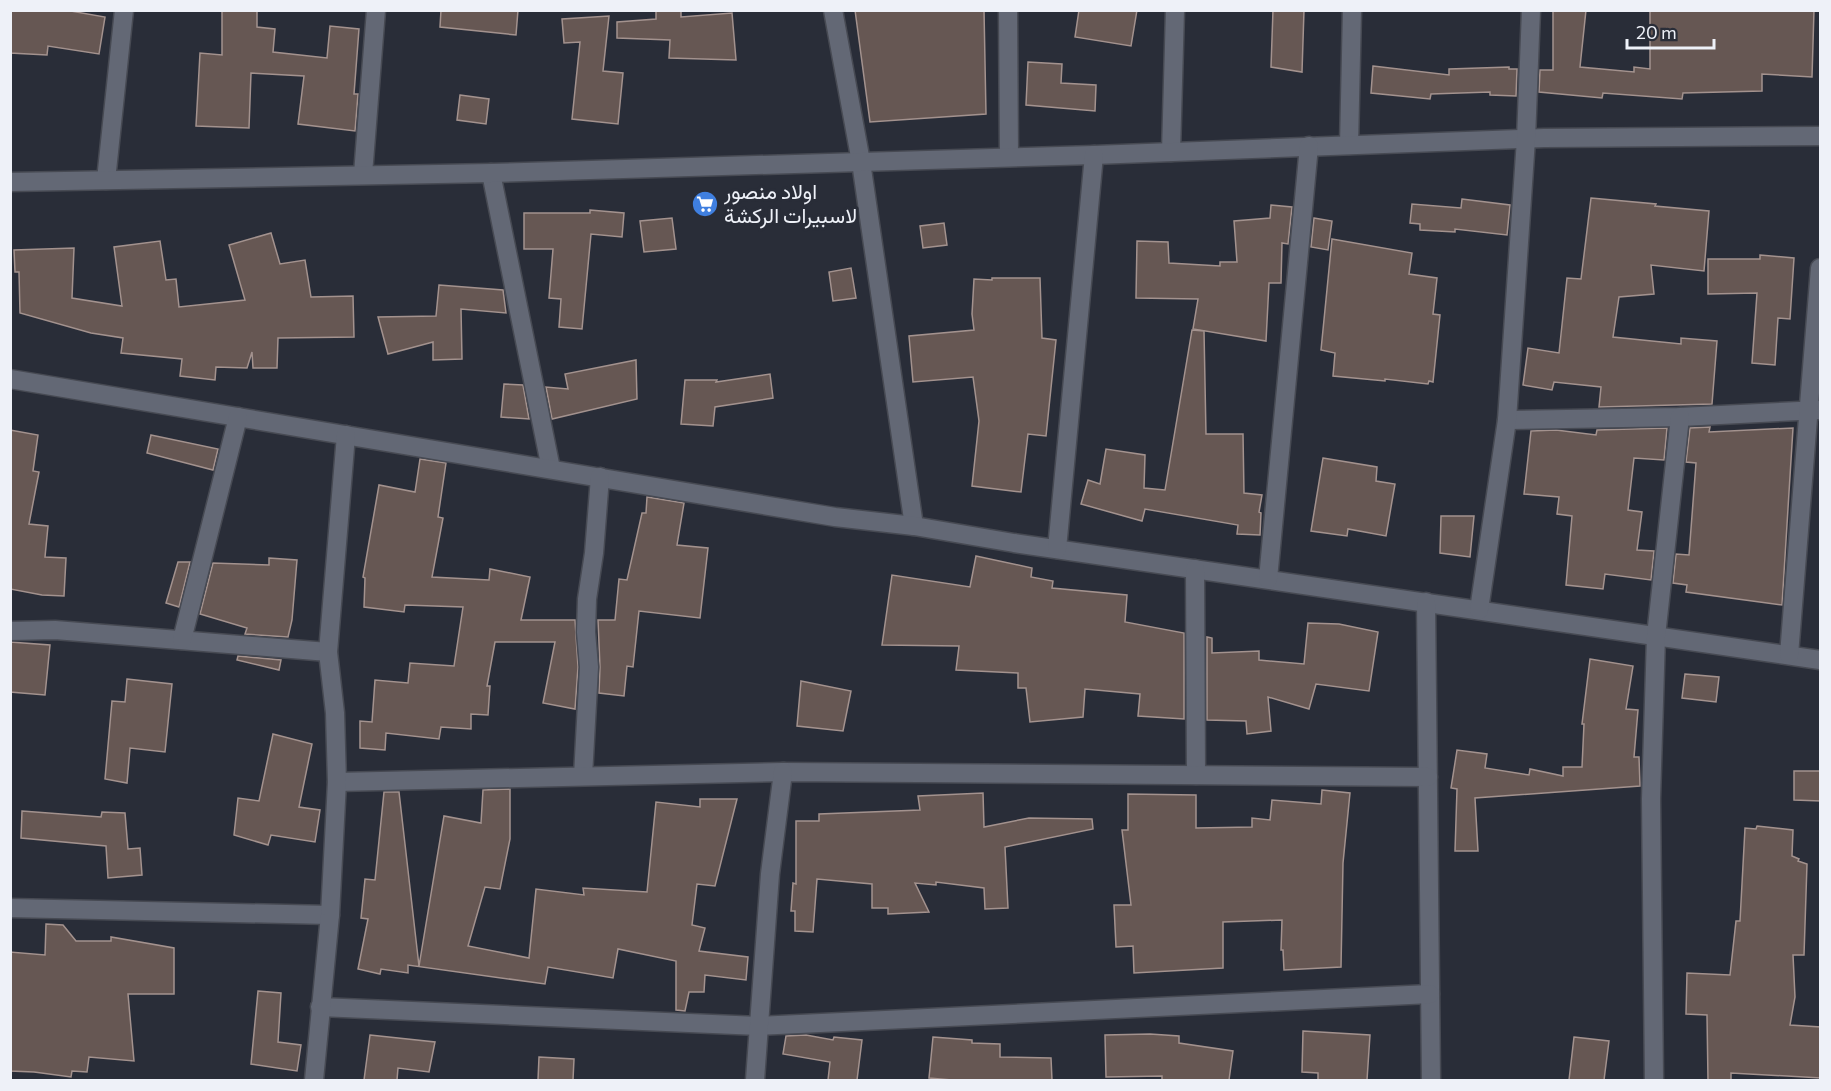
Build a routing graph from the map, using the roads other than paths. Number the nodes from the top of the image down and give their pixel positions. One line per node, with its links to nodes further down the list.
1 (124, 10): 18 (street)
2 (376, 10): 17 (street)
3 (833, 10): 15 (street)
4 (1008, 10): 14 (street)
5 (1175, 10): 12 (street)
6 (1352, 10): 10 (street)
7 (1531, 10): 9 (street)
8 (1821, 136): 9 (street)
9 (1526, 139): 10 (street); 25 (street)
10 (1349, 145): 11 (street)
11 (1309, 146): 12 (street); 32 (street)
12 (1171, 152): 13 (street)
13 (1094, 155): 14 (street); 30 (street)
14 (1009, 157): 15 (street)
15 (861, 162): 16 (street); 29 (street)
16 (491, 173): 17 (street); 27 (street)
17 (363, 174): 18 (street)
18 (106, 180): 19 (street)
19 (10, 182)
20 (1821, 268): 22 (street)
21 (10, 379): 23 (street)
22 (1815, 410): 24 (street); 39 (street)
23 (238, 417): 26 (street); 37 (street)
24 (1680, 417): 25 (street); 36 (street)
25 (1507, 420): 34 (street)
26 (346, 435): 27 (street); 38 (street)
27 (551, 469): 28 (street)
28 (600, 477): 29 (street); 43 (street)
29 (914, 526): 30 (street)
30 (1057, 549): 31 (street)
31 (1195, 569): 32 (street); 42 (street)
32 (1268, 579): 33 (street)
33 (1426, 602): 34 (street); 44 (street)
34 (1479, 610): 36 (street)
35 (10, 631): 37 (street)
36 (1656, 636): 39 (street); 54 (street)
37 (182, 640): 38 (street)
38 (328, 652): 45 (street)
39 (1789, 655): 40 (street)
40 (1821, 660)
41 (783, 772): 42 (street); 43 (street); 50 (street)
42 (1196, 775): 44 (street)
43 (583, 776): 45 (street)
44 (1428, 777): 48 (street)
45 (338, 782): 47 (street)
46 (10, 908): 47 (street)
47 (330, 915): 49 (street)
48 (1430, 994): 50 (street); 53 (street)
49 (320, 1006): 50 (street); 51 (street)
50 (759, 1026): 52 (street)
51 (314, 1080)
52 (755, 1080)
53 (1431, 1080)
54 (1654, 1080)

